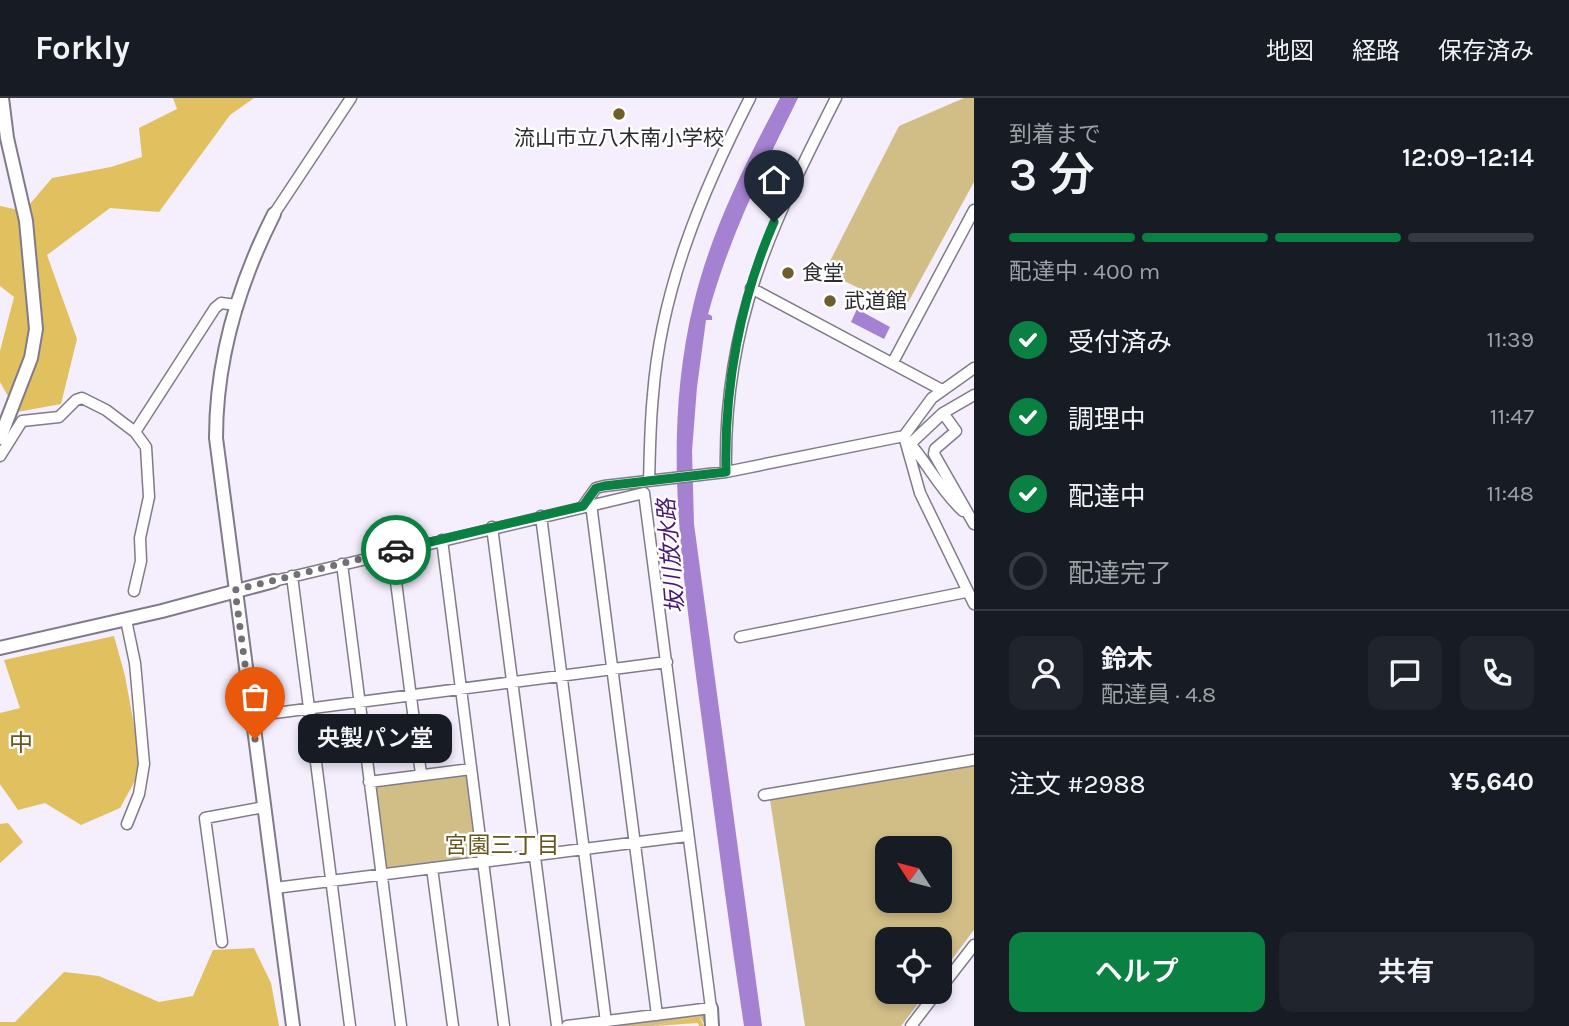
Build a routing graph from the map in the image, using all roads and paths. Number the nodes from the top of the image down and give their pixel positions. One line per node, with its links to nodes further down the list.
1 (2, 98): 15 (street)
2 (351, 98): 5 (street)
3 (750, 98): 19 (street)
4 (836, 98): 7 (street)
5 (274, 214): 8 (street)
6 (972, 217): 9 (street)
7 (751, 288): 9 (street); 18 (street)
8 (236, 305): 14 (street); 29 (street)
9 (893, 362): 11 (street)
10 (974, 368): 11 (street)
11 (942, 390): 16 (street)
12 (974, 394): 13 (street)
13 (943, 413): 16 (street); 22 (street)
14 (135, 432): 17 (street); 30 (street)
15 (0, 438)
16 (907, 440): 18 (street); 22 (street); 31 (street)
17 (0, 456)
18 (723, 472): 19 (street)
19 (653, 480): 20 (street)
20 (587, 505): 21 (street); 36 (street); 37 (street)
21 (541, 516): 23 (street); 38 (street)
22 (973, 522)
23 (492, 527): 24 (street); 39 (street)
24 (442, 540): 25 (street); 40 (street)
25 (392, 551): 26 (street); 41 (street)
26 (342, 564): 27 (street); 42 (street)
27 (292, 576): 28 (street); 43 (street)
28 (274, 581): 29 (street)
29 (235, 590): 33 (street); 44 (street)
30 (134, 592)
31 (967, 592): 32 (street); 34 (street)
32 (974, 604)
33 (126, 620): 35 (street); 51 (street)
34 (740, 636)
35 (0, 648)
36 (667, 662): 37 (street); 52 (street)
37 (613, 669): 38 (street); 53 (street)
38 (563, 675): 39 (street); 54 (street)
39 (512, 682): 40 (street); 55 (street)
40 (461, 688): 41 (street); 46 (street)
41 (410, 695): 42 (street); 47 (street)
42 (360, 702): 43 (street); 48 (street)
43 (310, 709): 44 (street); 59 (street)
44 (252, 716): 50 (street)
45 (974, 760): 49 (street)
46 (471, 769): 47 (street); 56 (street)
47 (421, 774): 48 (street)
48 (369, 782): 58 (street)
49 (764, 795)
50 (264, 807): 60 (street); 61 (street)
51 (127, 824)
52 (687, 836): 53 (street); 65 (street)
53 (635, 843): 54 (street); 66 (street)
54 (584, 849): 55 (street); 67 (street)
55 (534, 856): 56 (street); 73 (street)
56 (483, 862): 57 (street); 72 (street)
57 (432, 868): 58 (street); 71 (street)
58 (381, 875): 59 (street); 70 (street)
59 (331, 881): 60 (street); 69 (street)
60 (275, 888): 68 (street)
61 (222, 942)
62 (974, 945): 63 (street)
63 (952, 974)
64 (929, 1004): 76 (street)
65 (711, 1008): 66 (street); 75 (street)
66 (657, 1015): 67 (street)
67 (606, 1022): 74 (street)
68 (293, 1026)
69 (350, 1026)
70 (401, 1026)
71 (453, 1026)
72 (505, 1026)
73 (557, 1026)
74 (567, 1026)
75 (712, 1026)
76 (911, 1026)

